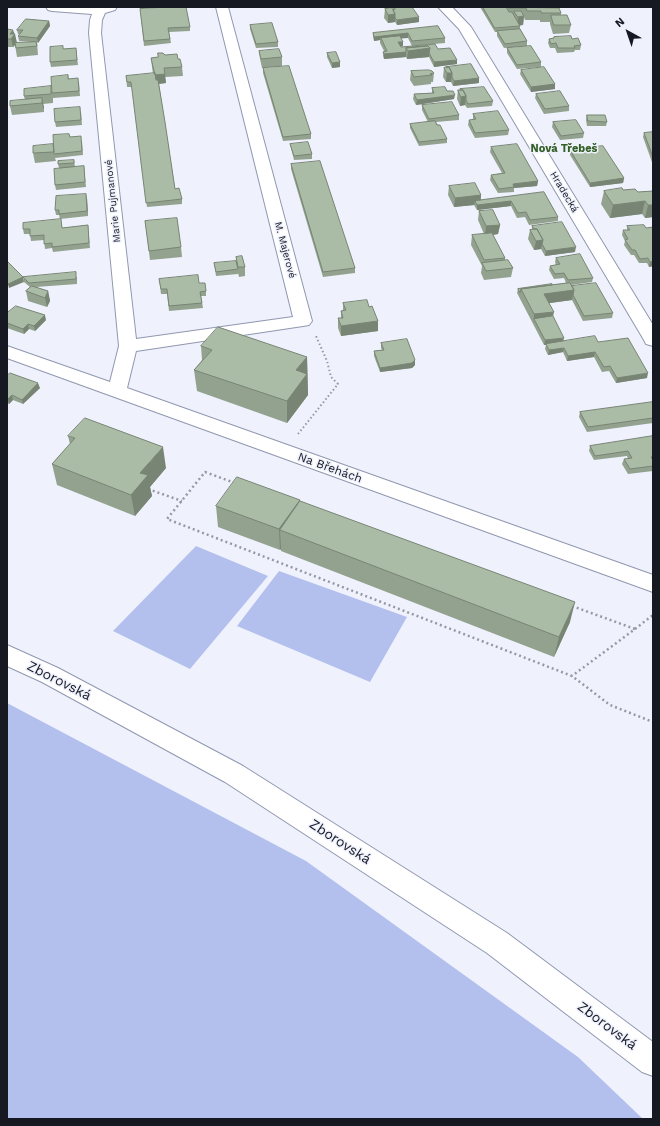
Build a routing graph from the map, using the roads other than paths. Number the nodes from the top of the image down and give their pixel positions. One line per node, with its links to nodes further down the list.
1 (52, 7): 4 (street)
2 (222, 7): 6 (street, M. Majerové)
3 (445, 7): 5 (street, Hradecká)
4 (105, 9): 6 (street, Marie Pujmanové)
5 (653, 340)
6 (128, 346): 8 (street, Marie Pujmanové)
7 (7, 352): 8 (street, Na Břehách)
8 (118, 391): 9 (street, Na Břehách)
9 (653, 584)
10 (7, 655): 11 (street, Zborovská)
11 (653, 1061)

